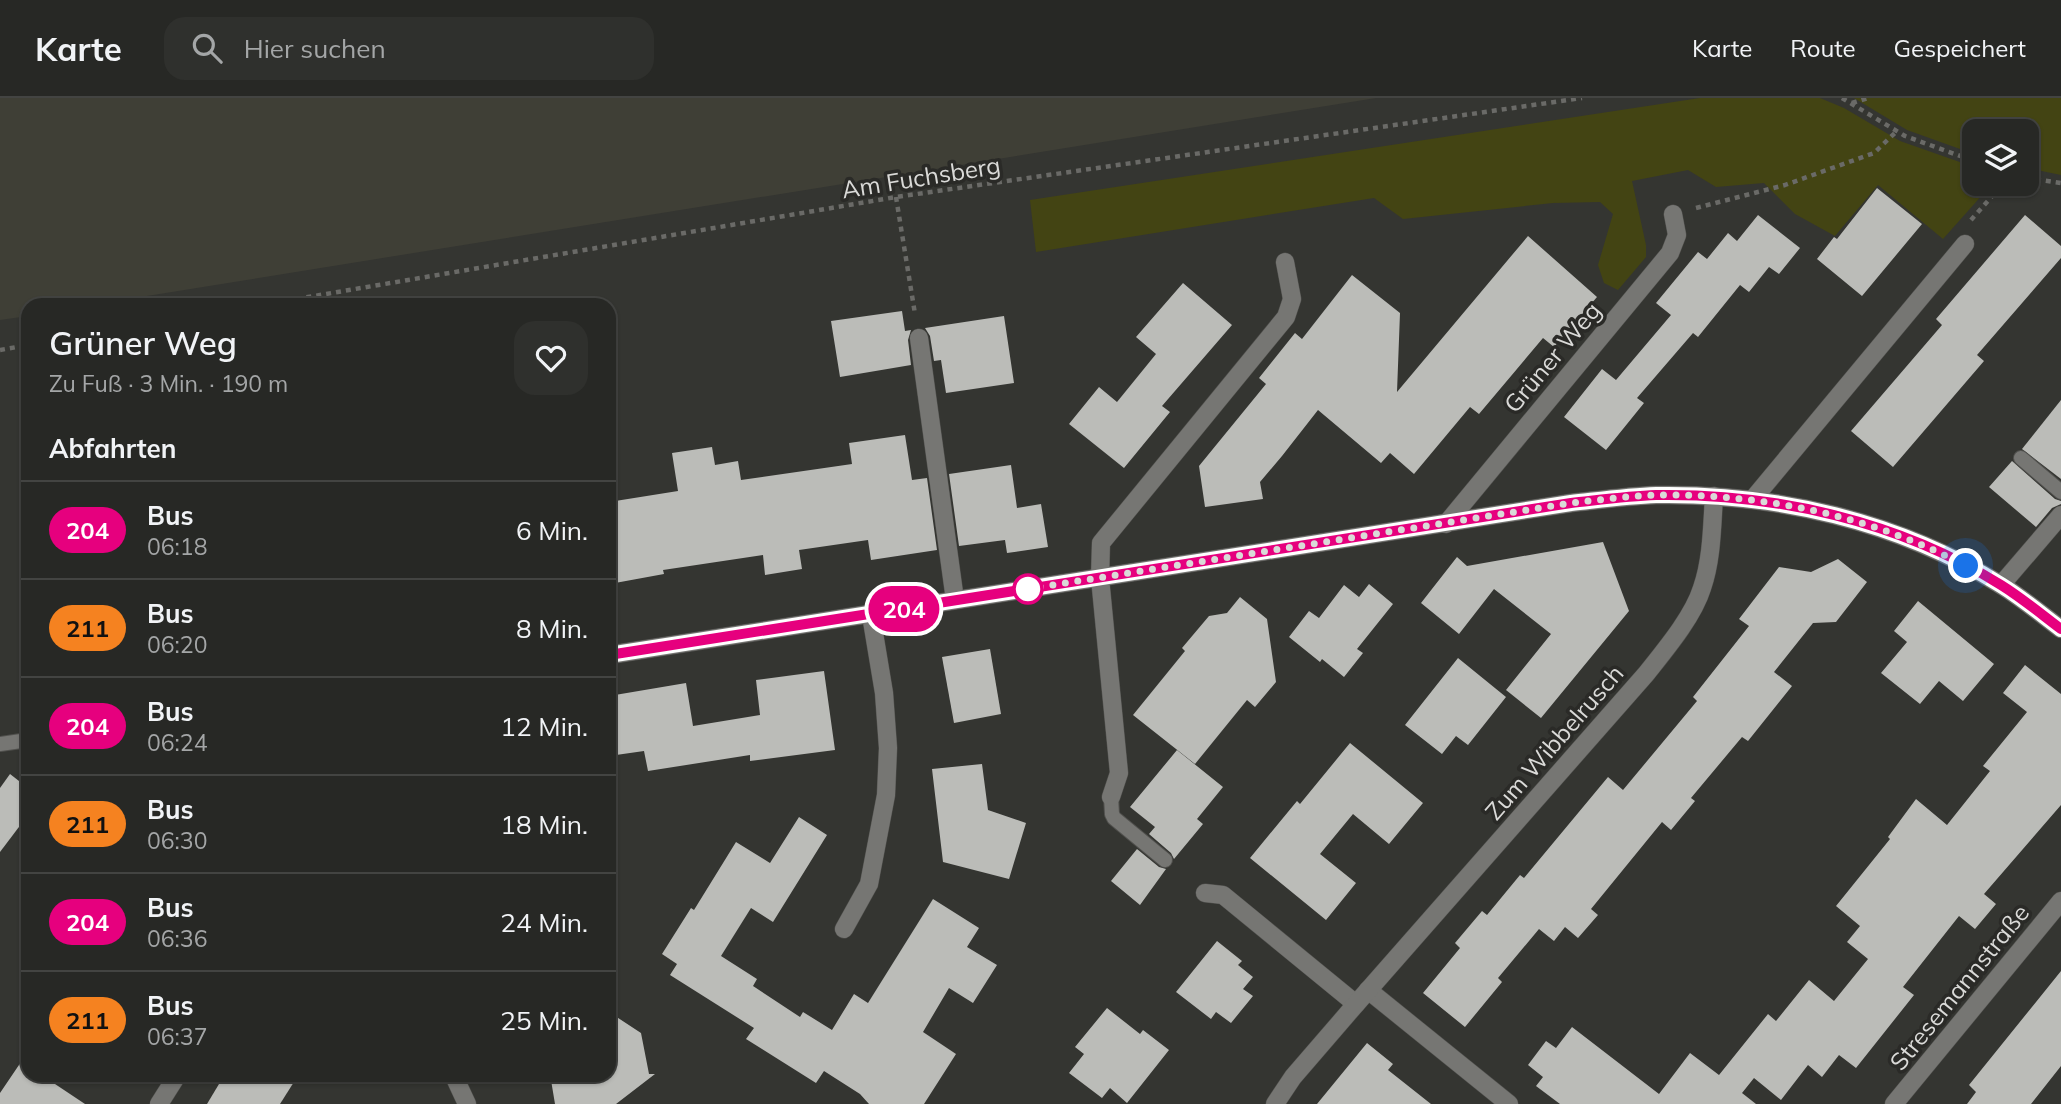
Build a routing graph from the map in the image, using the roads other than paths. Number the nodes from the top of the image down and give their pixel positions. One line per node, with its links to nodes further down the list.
1 (1673, 214): 10 (street, Grüner Weg)
2 (1965, 244): 8 (street)
3 (1285, 262): 11 (street)
4 (919, 338): 13 (street)
5 (2021, 458): 6 (lane)
6 (2061, 492)
7 (1714, 496): 8 (street); 10 (street); 24 (street, Zum Wibbelrusch)
8 (1753, 499): 12 (street)
9 (2061, 515): 12 (street)
10 (1446, 524): 11 (street)
11 (1100, 578): 13 (street); 19 (street)
12 (2001, 585): 15 (street)
13 (955, 600): 14 (street)
14 (871, 615): 16 (street); 23 (street)
15 (2061, 629)
16 (616, 654)
17 (21, 741): 18 (lane)
18 (0, 744)
19 (1111, 796): 20 (lane)
20 (1165, 860)
21 (1205, 893): 24 (street)
22 (2061, 901): 31 (street, Stresemannstraße)
23 (844, 929)
24 (1362, 997): 29 (street, Zum Wibbelrusch); 30 (street)
25 (173, 1082): 27 (street)
26 (457, 1082): 28 (street)
27 (159, 1104)
28 (467, 1104)
29 (1275, 1104)
30 (1510, 1104)
31 (1894, 1104)

